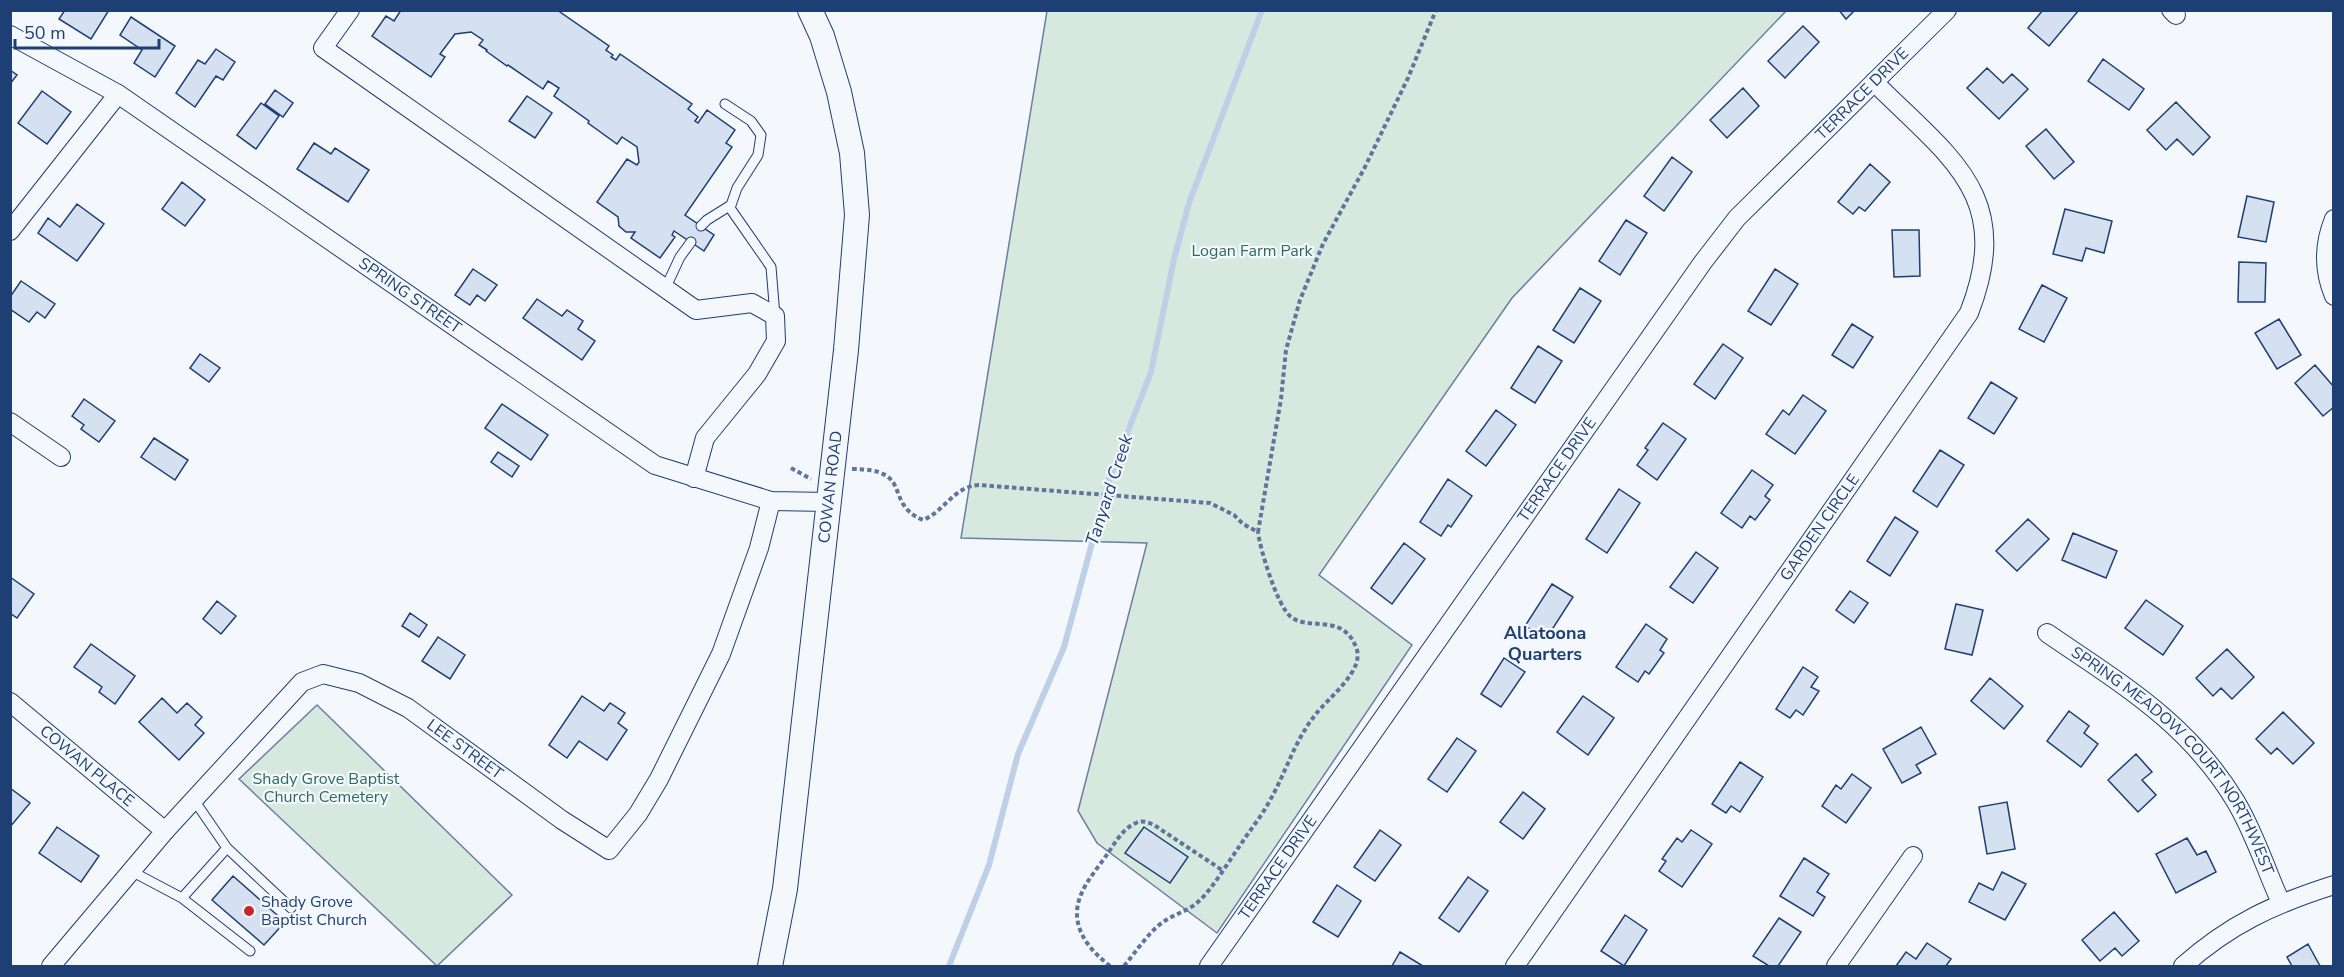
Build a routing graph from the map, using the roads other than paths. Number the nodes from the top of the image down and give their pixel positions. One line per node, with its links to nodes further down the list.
1 (350, 10): 13 (street)
2 (810, 10): 19 (main road, COWAN ROAD)
3 (1947, 10): 5 (street, TERRACE DRIVE)
4 (10, 35): 6 (street, SPRING STREET)
5 (1874, 82): 35 (street, TERRACE DRIVE); 36 (street, GARDEN CIRCLE)
6 (118, 94): 11 (street); 18 (street, SPRING STREET)
7 (725, 104): 8 (lane)
8 (731, 206): 10 (lane); 15 (lane)
9 (2334, 219): 14 (street)
10 (701, 226)
11 (10, 231)
12 (691, 242): 13 (lane)
13 (665, 289): 15 (street)
14 (2334, 296)
15 (775, 316): 18 (street)
16 (10, 422): 17 (street)
17 (61, 457)
18 (694, 478): 20 (street, SPRING STREET)
19 (830, 492): 20 (street, SPRING STREET); 34 (main road, COWAN ROAD)
20 (771, 501): 23 (street, LEE STREET)
21 (2047, 633): 30 (street, SPRING MEADOW COURT NORTHWEST)
22 (10, 702): 24 (street, COWAN PLACE)
23 (194, 800): 24 (street, LEE STREET); 25 (lane)
24 (165, 831): 27 (street, LEE STREET)
25 (227, 848): 29 (lane); 31 (lane)
26 (1913, 856): 37 (street)
27 (131, 871): 29 (lane); 33 (street, LEE STREET)
28 (2334, 885): 30 (street)
29 (182, 898): 32 (lane)
30 (2281, 903): 38 (street)
31 (291, 908)
32 (250, 951)
33 (51, 966)
34 (770, 966)
35 (1209, 966)
36 (1515, 966)
37 (1836, 966)
38 (2183, 966)

